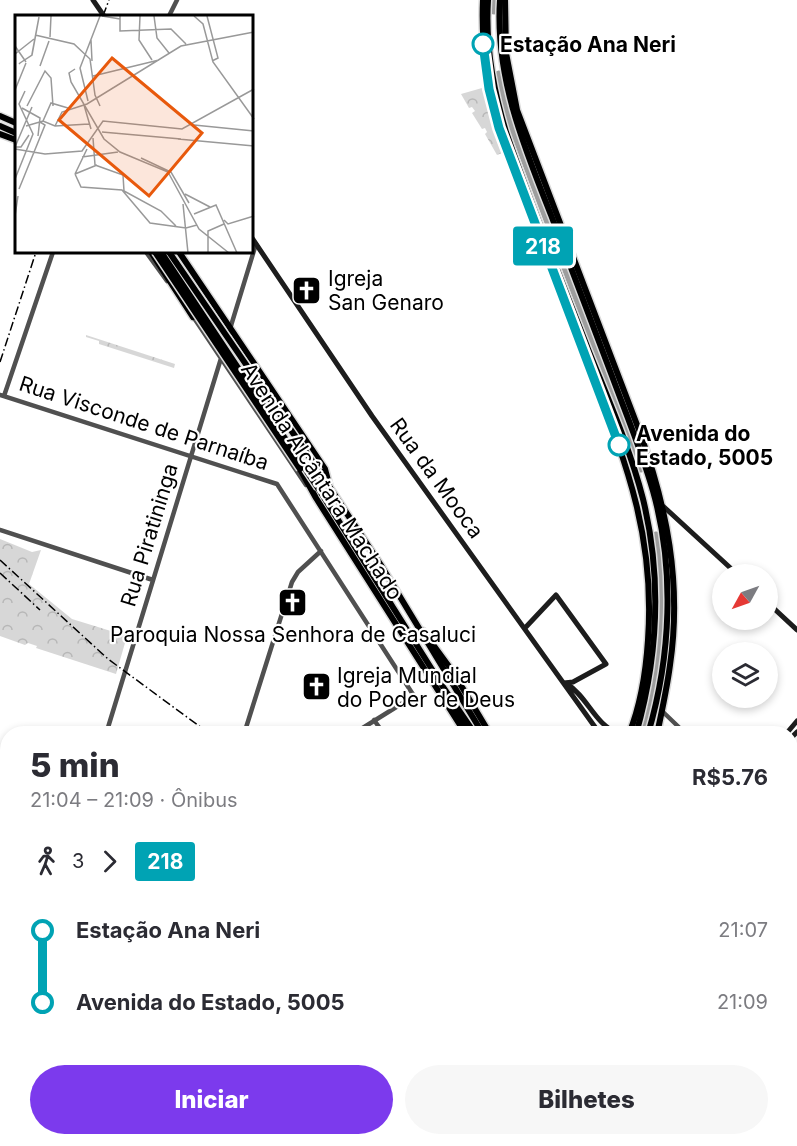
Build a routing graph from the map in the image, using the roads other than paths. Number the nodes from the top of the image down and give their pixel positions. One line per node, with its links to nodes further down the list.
1 (93, 0): 7 (main road, bridge)
2 (177, 0): 8 (street)
3 (483, 0): 65 (main road)
4 (488, 0): 66 (main road)
5 (501, 0): 67 (main road)
6 (505, 0): 40 (main road)
7 (103, 15)
8 (170, 15)
9 (0, 116): 10 (main road)
10 (15, 123)
11 (0, 126): 13 (main road)
12 (0, 134): 14 (main road)
13 (15, 134)
14 (15, 141)
15 (254, 241): 16 (main road, Rua da Mooca)
16 (256, 244): 17 (street, Rua Piratininga); 48 (main road, Rua da Mooca)
17 (254, 250)
18 (52, 254): 35 (street)
19 (147, 254): 27 (street, Avenida Alcântara Machado)
20 (154, 254): 27 (main road, bridge)
21 (154, 254): 38 (main road, bridge)
22 (162, 254): 39 (main road, Avenida Alcântara Machado, bridge)
23 (170, 254): 37 (main road, Avenida Alcântara Machado, bridge)
24 (180, 254): 26 (main road)
25 (253, 254): 28 (street, Rua Piratininga)
26 (221, 314): 28 (main road); 29 (street)
27 (193, 317): 29 (street, Avenida Alcântara Machado)
28 (229, 327): 30 (main road); 31 (street, Rua Piratininga)
29 (206, 335): 31 (street, Avenida Alcântara Machado)
30 (241, 344): 32 (street); 37 (main road)
31 (221, 357): 32 (street, Avenida Alcântara Machado); 33 (street, Rua Piratininga)
32 (227, 367): 34 (street, Avenida Alcântara Machado)
33 (216, 371): 34 (street); 36 (street, Rua Piratininga)
34 (231, 372): 38 (street, Avenida Alcântara Machado)
35 (2, 396): 36 (street, Rua Visconde de Parnaíba)
36 (190, 456): 43 (street, Rua Visconde de Parnaíba); 45 (street, Rua Piratininga)
37 (329, 484): 41 (main road, Avenida Alcântara Machado)
38 (315, 496): 59 (main road, Avenida Alcântara Machado)
39 (329, 506): 41 (main road); 60 (main road, Avenida Alcântara Machado)
40 (664, 507): 44 (main road); 53 (main road)
41 (346, 511): 47 (main road, Avenida Alcântara Machado)
42 (0, 530): 45 (street)
43 (321, 551): 54 (street, Rua Visconde de Parnaíba); 56 (street)
44 (726, 564)
45 (153, 580): 55 (street, Rua Piratininga)
46 (778, 612): 49 (main road)
47 (416, 621): 61 (main road, Avenida Alcântara Machado); 62 (main road, Avenida Alcântara Machado)
48 (525, 628): 50 (main road); 51 (main road, Rua da Mooca)
49 (797, 630)
50 (581, 677): 51 (main road); 52 (main road)
51 (564, 682): 52 (main road); 63 (main road, Rua da Mooca)
52 (581, 696): 64 (main road)
53 (662, 711): 68 (main road); 69 (street)
54 (374, 720): 57 (street); 58 (street)
55 (108, 726)
56 (247, 726)
57 (365, 726)
58 (378, 726)
59 (468, 726)
60 (468, 726)
61 (469, 726)
62 (485, 726)
63 (594, 726)
64 (605, 726)
65 (631, 726)
66 (638, 726)
67 (650, 726)
68 (659, 726)
69 (678, 726)

